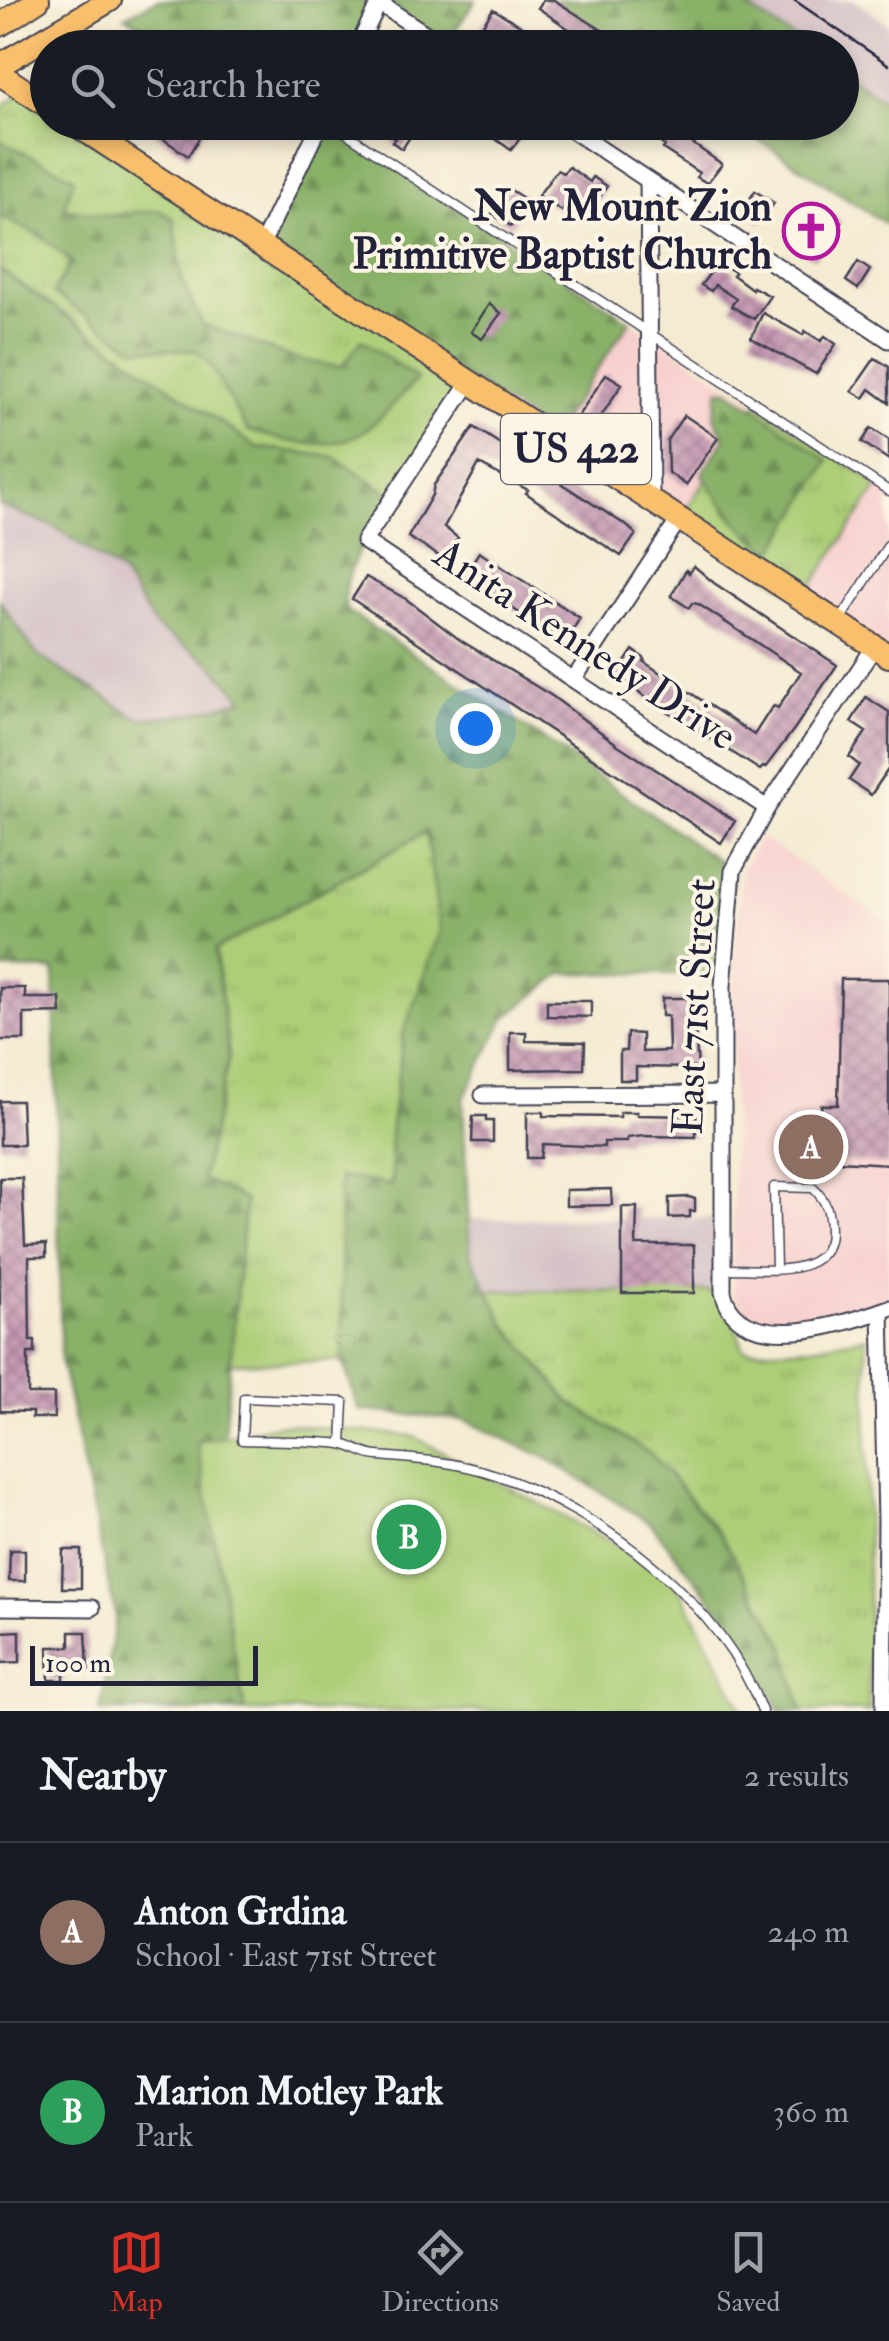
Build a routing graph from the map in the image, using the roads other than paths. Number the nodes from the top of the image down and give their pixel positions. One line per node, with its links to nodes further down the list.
1 (38, 0): 3 (main road)
2 (110, 0): 4 (main road)
3 (0, 25)
4 (59, 30)
5 (366, 30): 6 (street)
6 (420, 30)
7 (30, 47): 8 (main road)
8 (0, 65)
9 (0, 74): 10 (main road)
10 (30, 94)
11 (100, 140): 16 (main road, US 422)
12 (312, 140): 16 (street)
13 (356, 140): 17 (lane)
14 (587, 140): 15 (street)
15 (648, 180): 17 (street); 18 (street)
16 (262, 244): 19 (main road, US 422)
17 (647, 332): 20 (lane); 21 (street)
18 (889, 340)
19 (471, 380): 21 (main road, US 422); 26 (street, Anita Kennedy Drive)
20 (889, 492)
21 (651, 499): 22 (main road, US 422)
22 (680, 518): 24 (main road, US 422); 26 (street)
23 (889, 544): 24 (lane)
24 (838, 622): 25 (main road, US 422)
25 (882, 651): 27 (street, East 71st Street)
26 (574, 679): 27 (street, Anita Kennedy Drive)
27 (768, 808): 28 (street, East 71st Street)
28 (722, 1094): 29 (street); 31 (street, East 71st Street)
29 (482, 1095)
30 (776, 1268): 30 (lane); 31 (lane)
31 (723, 1269): 32 (street, East 71st Street)
32 (885, 1310): 33 (street)
33 (887, 1408): 35 (street)
34 (342, 1444): 34 (lane); 39 (lane)
35 (888, 1520): 38 (street)
36 (0, 1607): 37 (street)
37 (92, 1608)
38 (886, 1702)
39 (762, 1711)

